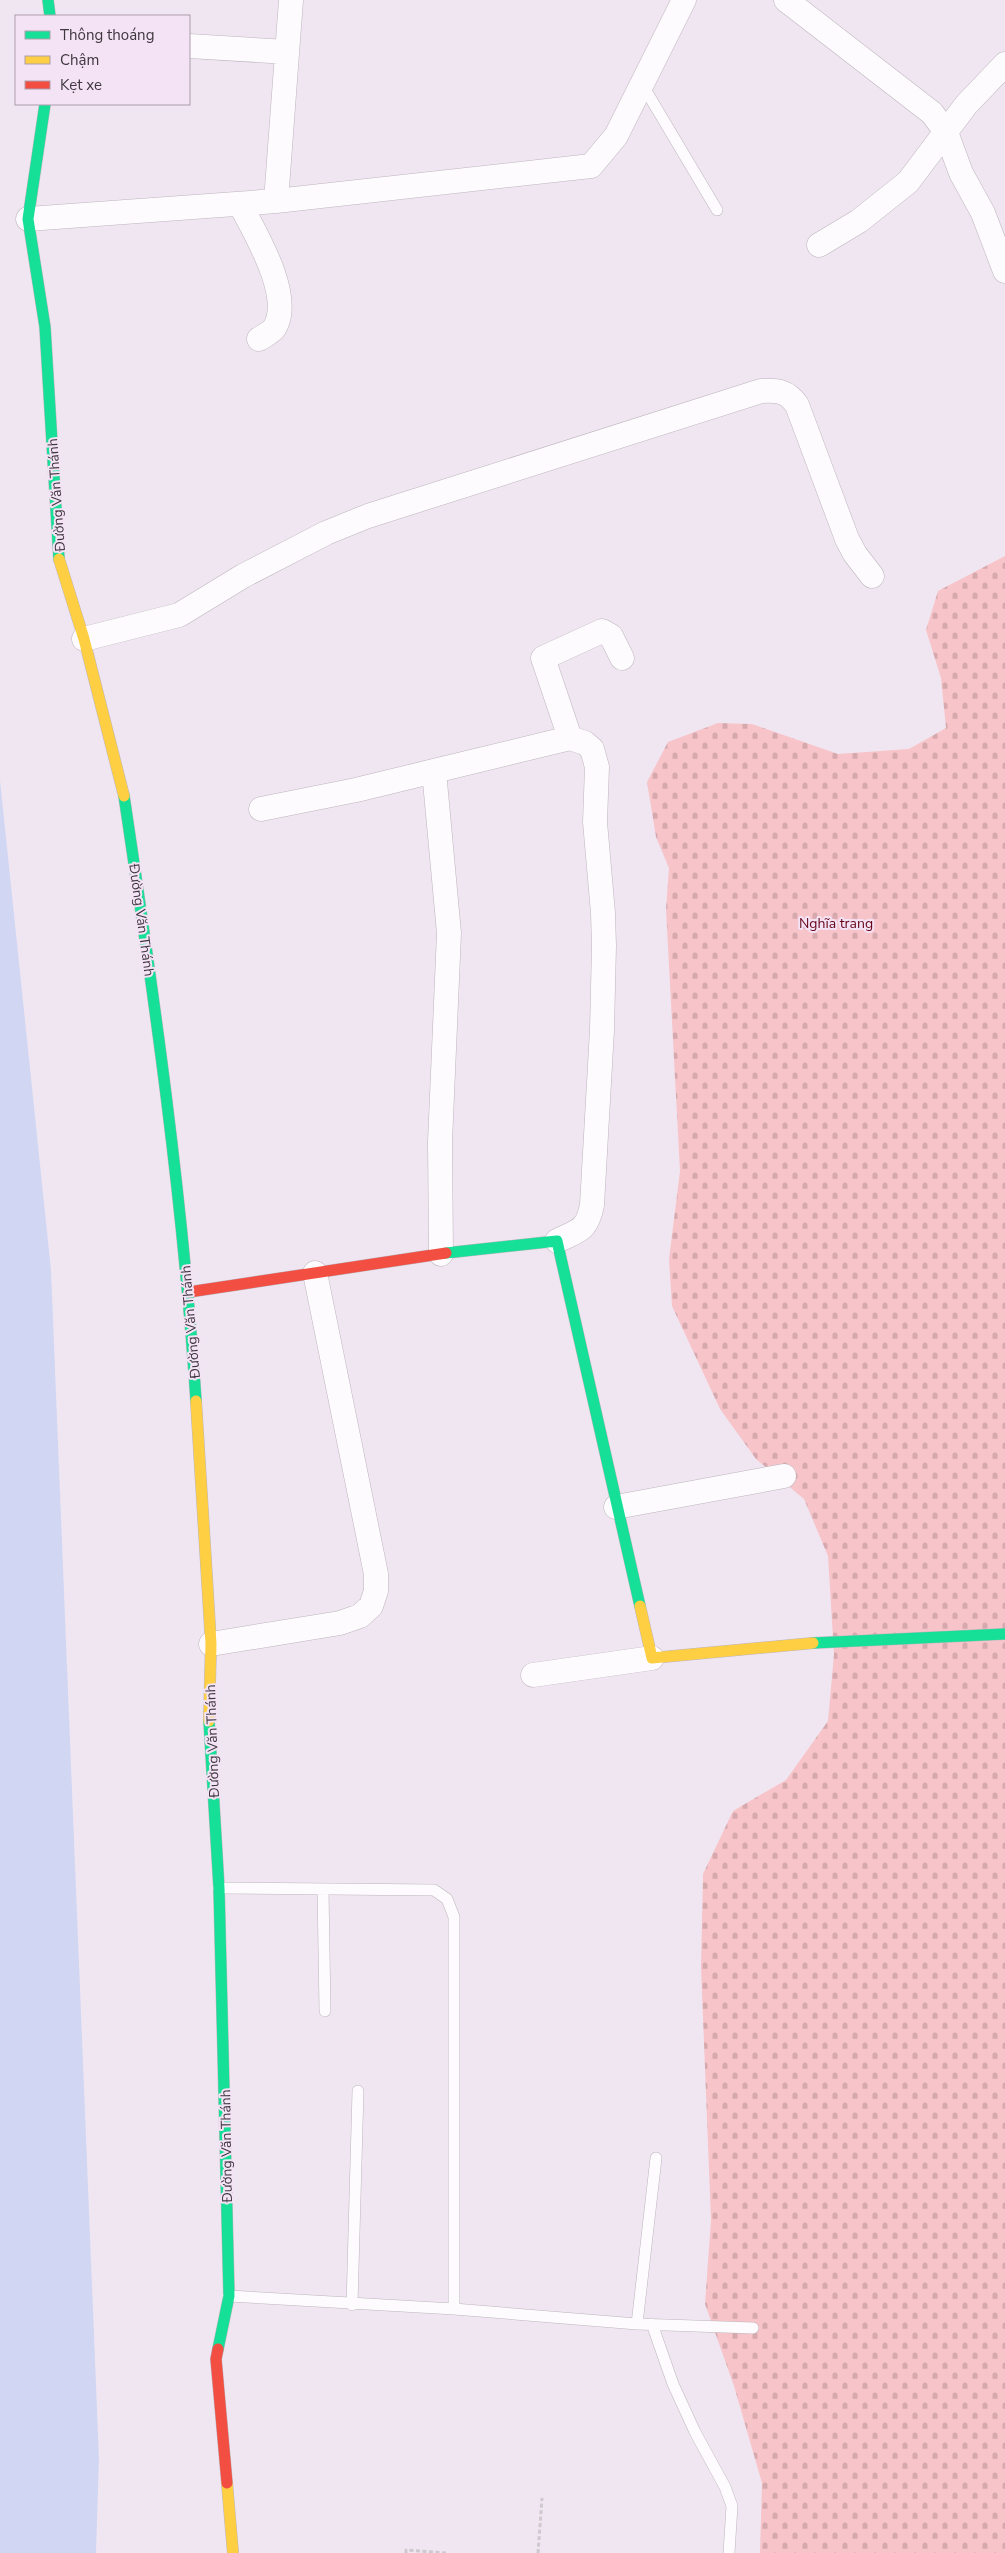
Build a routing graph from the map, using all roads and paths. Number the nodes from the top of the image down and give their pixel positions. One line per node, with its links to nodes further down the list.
1 (48, 0): 5 (main road)
2 (291, 0): 7 (street)
3 (684, 0): 9 (street)
4 (786, 0): 11 (street)
5 (50, 15)
6 (190, 46): 7 (street)
7 (287, 52): 12 (street)
8 (1005, 64): 11 (street)
9 (642, 84): 12 (street); 14 (lane)
10 (45, 105): 15 (main road, Đường Văn Thánh)
11 (946, 132): 16 (street); 17 (street)
12 (276, 201): 13 (street)
13 (240, 204): 15 (street); 18 (street)
14 (717, 210)
15 (28, 219): 20 (main road, Đường Văn Thánh)
16 (819, 245)
17 (1005, 271)
18 (259, 339)
19 (872, 576): 20 (street)
20 (84, 639): 28 (main road, Đường Văn Thánh)
21 (622, 658): 22 (street)
22 (570, 738): 23 (street); 25 (street)
23 (434, 771): 24 (street); 26 (street)
24 (261, 808)
25 (557, 1241): 26 (main road); 30 (main road)
26 (441, 1254): 27 (main road)
27 (315, 1274): 28 (main road); 32 (street)
28 (189, 1292): 32 (main road, Đường Văn Thánh)
29 (784, 1476): 30 (street)
30 (616, 1507): 33 (main road)
31 (1005, 1634): 33 (main road)
32 (211, 1644): 35 (main road, Đường Văn Thánh)
33 (652, 1658): 34 (street)
34 (533, 1675)
35 (219, 1888): 36 (lane); 40 (main road, Đường Văn Thánh)
36 (322, 1889): 37 (lane); 42 (lane)
37 (325, 2011)
38 (358, 2091): 41 (lane)
39 (656, 2158): 43 (lane)
40 (229, 2296): 41 (lane); 47 (main road, Đường Văn Thánh)
41 (352, 2305): 42 (lane)
42 (454, 2309): 43 (lane)
43 (637, 2324): 44 (lane)
44 (652, 2324): 45 (lane); 51 (lane)
45 (753, 2328)
46 (542, 2498): 50 (path)
47 (234, 2553)
48 (406, 2553): 49 (path)
49 (447, 2553)
50 (538, 2553)
51 (729, 2553)

